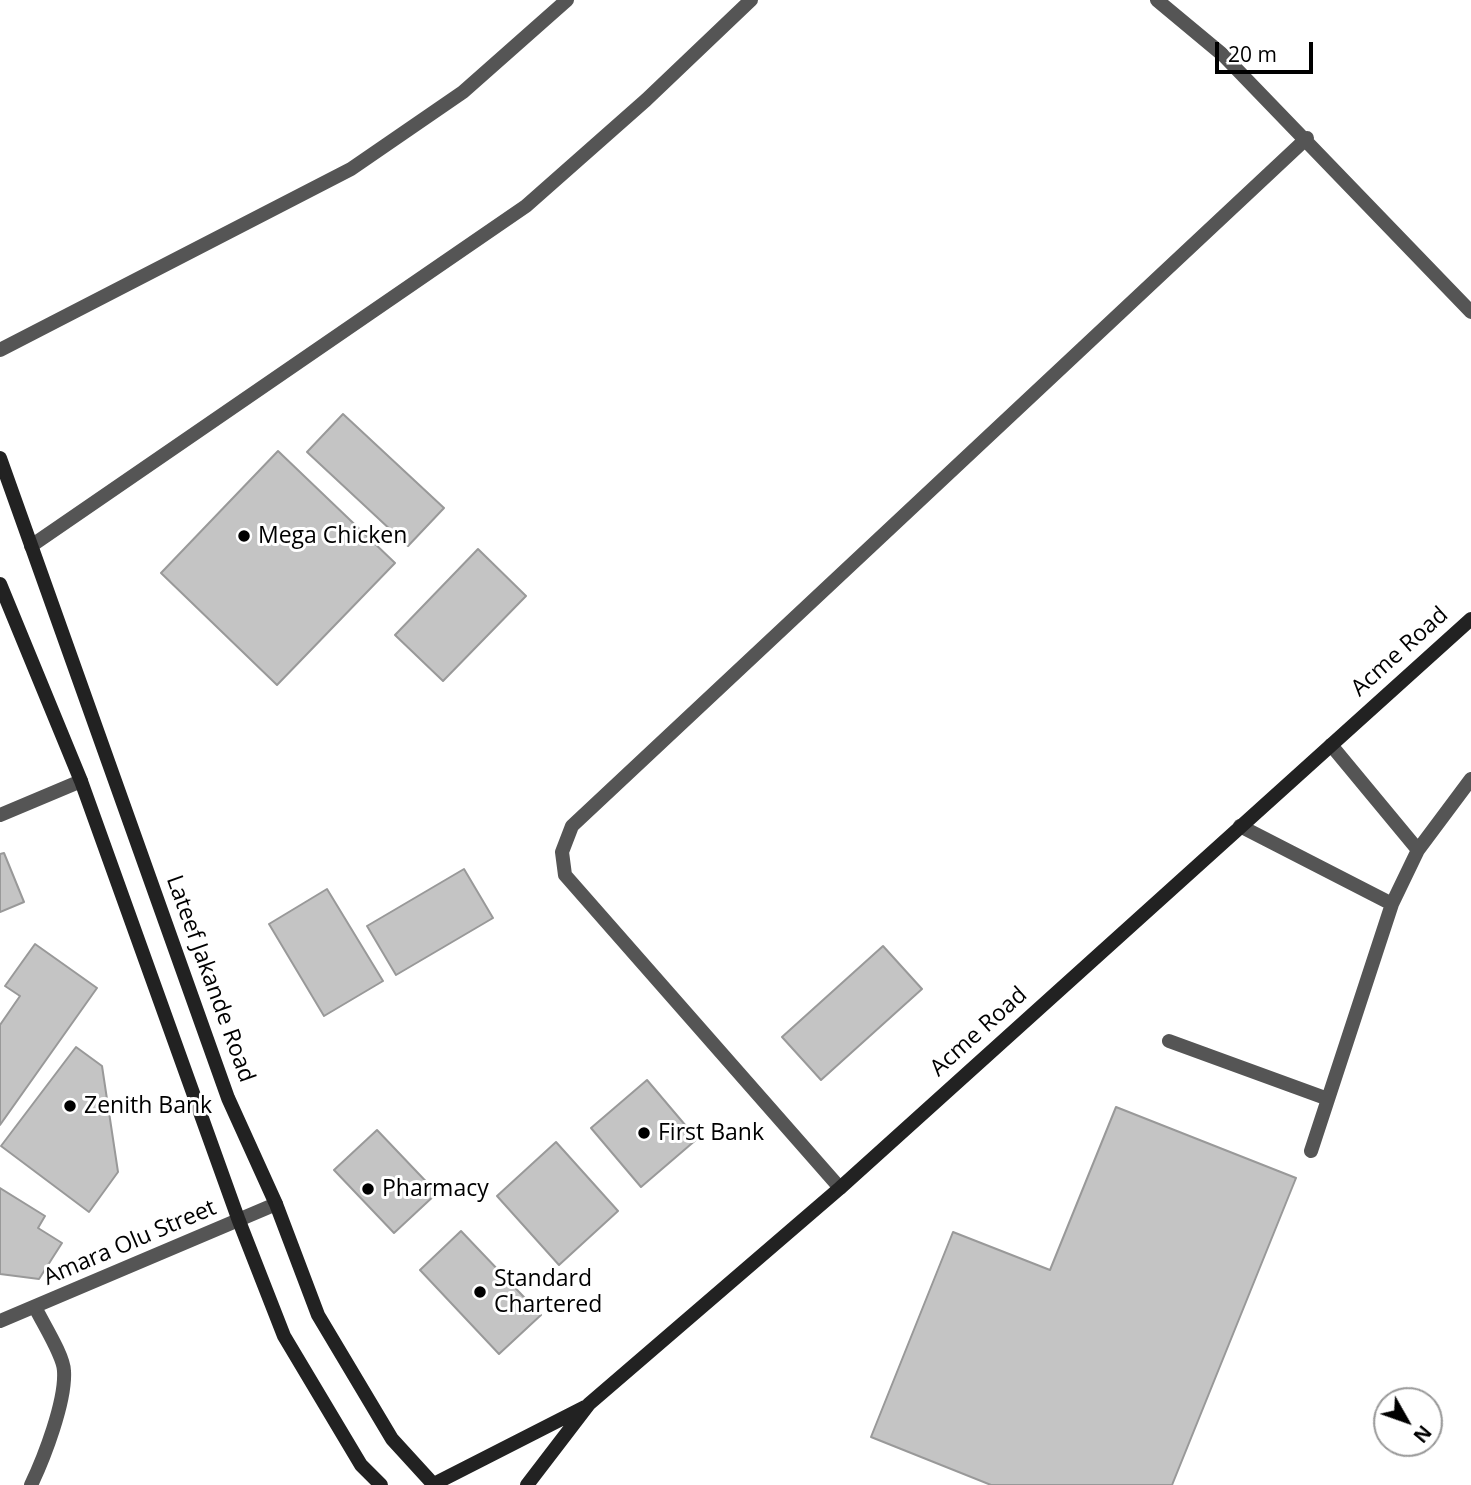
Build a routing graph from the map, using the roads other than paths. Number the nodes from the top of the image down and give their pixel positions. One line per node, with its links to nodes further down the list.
1 (566, 0): 6 (street)
2 (751, 0): 8 (street)
3 (1157, 0): 4 (street)
4 (1307, 138): 5 (street); 21 (street)
5 (1471, 312)
6 (0, 351)
7 (0, 458): 8 (main road, Lateef Jakande Road)
8 (31, 546): 22 (main road, Lateef Jakande Road)
9 (0, 584): 13 (main road)
10 (1471, 619): 11 (main road, Acme Road)
11 (1331, 745): 15 (main road, Acme Road); 16 (street)
12 (1471, 779): 16 (street)
13 (81, 781): 14 (street); 23 (main road)
14 (0, 815)
15 (1240, 826): 17 (street); 21 (main road, Acme Road)
16 (1419, 850): 17 (street)
17 (1392, 904): 19 (street)
18 (1169, 1041): 19 (street)
19 (1328, 1099): 20 (street)
20 (1311, 1151)
21 (840, 1188): 26 (main road, Acme Road)
22 (276, 1204): 23 (street, Amara Olu Street); 29 (main road, Lateef Jakande Road)
23 (239, 1221): 24 (street, Amara Olu Street); 28 (main road)
24 (35, 1307): 25 (street, Amara Olu Street); 27 (street)
25 (0, 1321)
26 (589, 1404): 29 (main road); 30 (main road, Acme Road)
27 (31, 1485)
28 (381, 1485)
29 (433, 1485)
30 (527, 1485)

